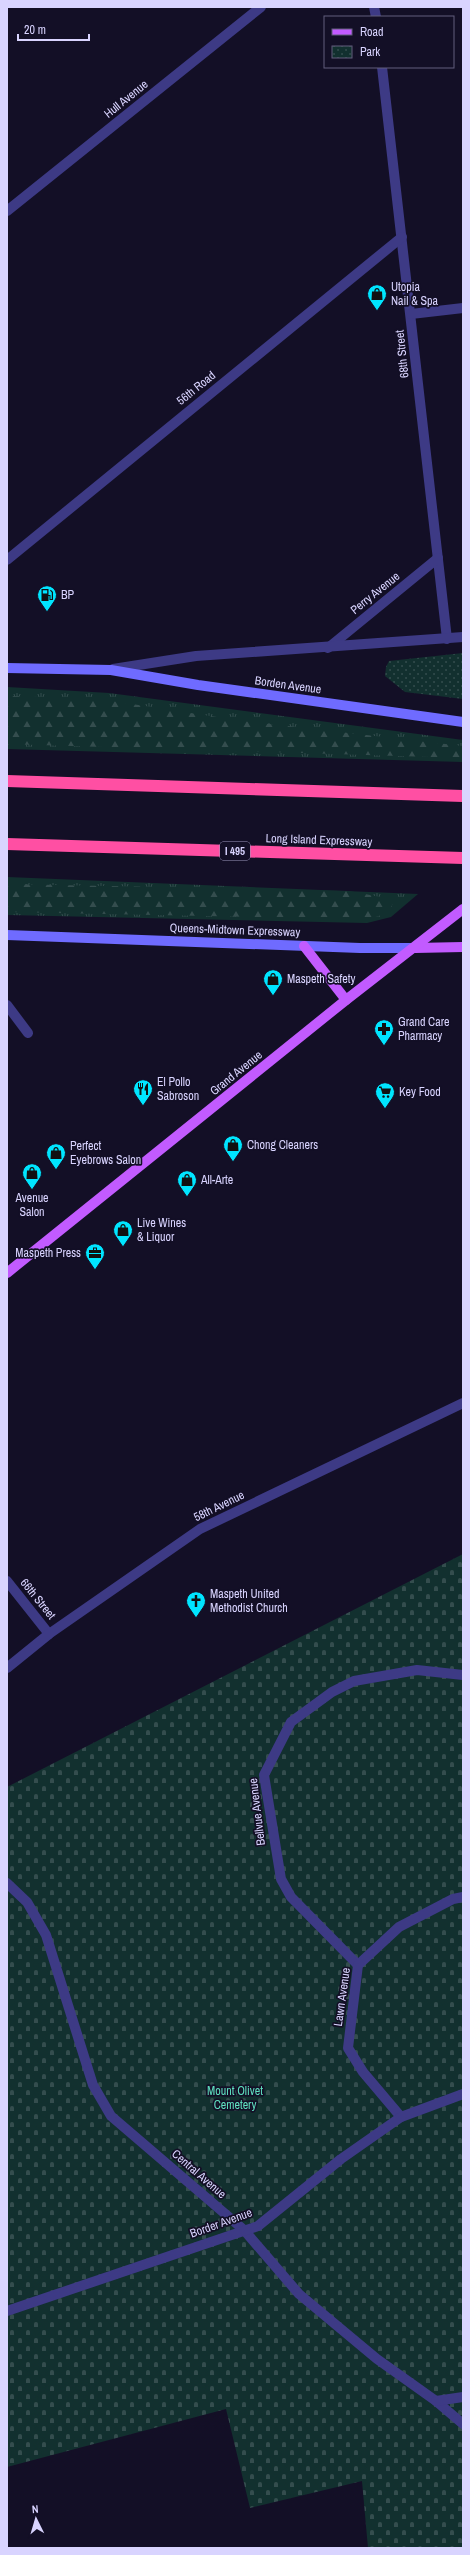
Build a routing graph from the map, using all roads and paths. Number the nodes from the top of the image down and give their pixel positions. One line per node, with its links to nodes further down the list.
1 (261, 7): 3 (street, Hull Avenue)
2 (382, 68): 4 (street, 68th Street)
3 (7, 211)
4 (402, 237): 6 (street, 68th Street); 8 (street, 56th Road)
5 (463, 308): 6 (street)
6 (411, 314): 7 (street, 68th Street)
7 (438, 558): 10 (street, 68th Street); 11 (street, Perry Avenue)
8 (7, 560)
9 (463, 637): 10 (street, Borden Avenue)
10 (447, 639): 11 (street, Borden Avenue)
11 (328, 648): 13 (street, Borden Avenue)
12 (7, 668): 13 (main road, Borden Avenue)
13 (111, 670): 14 (main road, Borden Avenue)
14 (463, 722)
15 (7, 781): 16 (highway)
16 (463, 796)
17 (7, 844): 18 (highway, Long Island Expressway / I 495)
18 (463, 858)
19 (463, 909): 23 (main road, Grand Avenue)
20 (7, 935): 21 (main road, Queens-Midtown Expressway)
21 (304, 946): 23 (main road, Queens-Midtown Expressway); 24 (main road)
22 (463, 947): 23 (main road, Queens-Midtown Expressway)
23 (415, 948): 24 (main road, Grand Avenue)
24 (346, 1000): 27 (main road, Grand Avenue)
25 (7, 1005): 26 (street)
26 (28, 1033)
27 (7, 1273)
28 (463, 1403): 30 (street, 58th Avenue)
29 (7, 1581): 30 (street, 66th Street)
30 (49, 1634): 31 (street, 58th Avenue)
31 (7, 1668)
32 (463, 1675): 35 (street, Bellvue Avenue)
33 (7, 1883): 38 (street, Central Avenue)
34 (463, 1897): 35 (street, Lawn Avenue)
35 (358, 1965): 37 (street, Lawn Avenue)
36 (463, 2094): 37 (street, Border Avenue)
37 (402, 2117): 38 (street, Border Avenue)
38 (244, 2230): 39 (street, Border Avenue); 41 (street, Central Avenue)
39 (7, 2312)
40 (463, 2398): 41 (street)
41 (436, 2401): 42 (street, Central Avenue)
42 (463, 2424)

